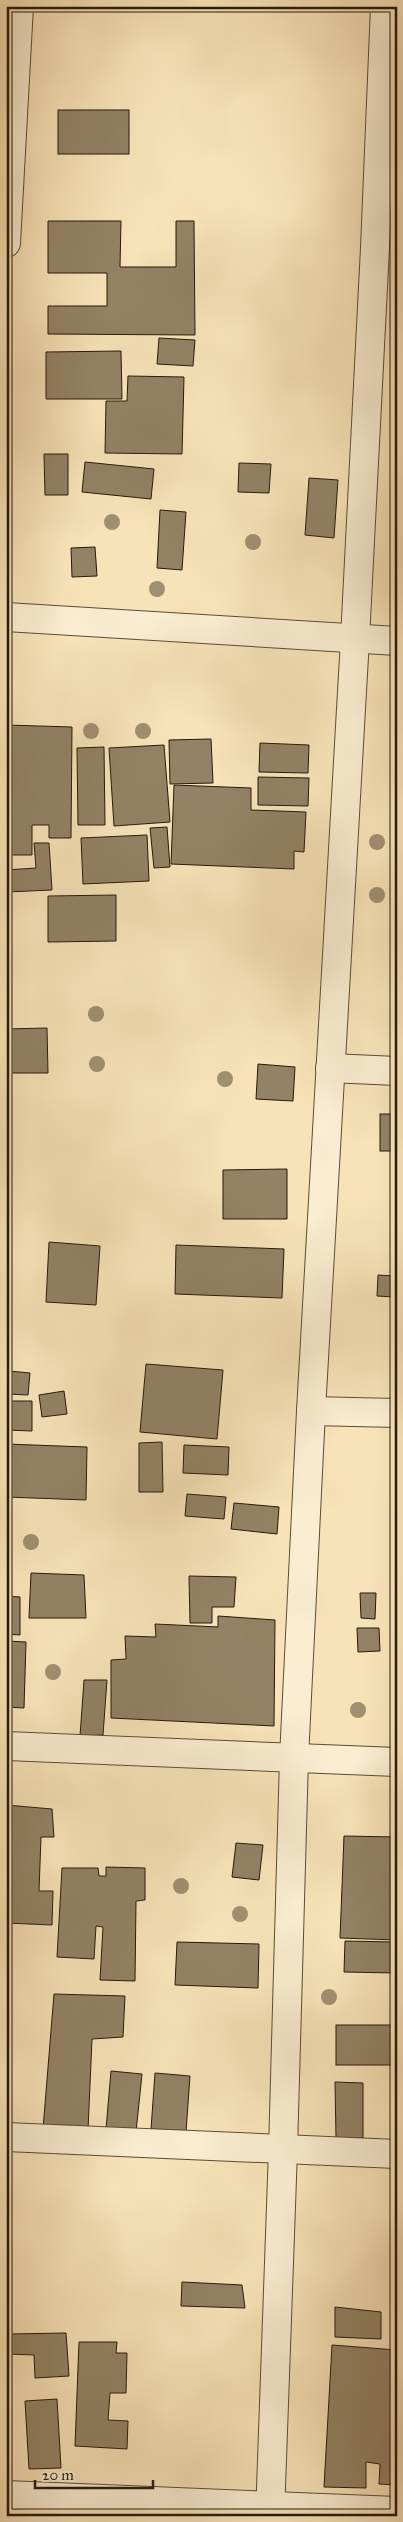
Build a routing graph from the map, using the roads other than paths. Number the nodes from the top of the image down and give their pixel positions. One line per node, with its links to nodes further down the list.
1 (19, 6): 3 (street)
2 (385, 6): 5 (street)
3 (10, 108): 4 (street)
4 (6, 243)
5 (386, 248): 7 (street)
6 (6, 617): 7 (street)
7 (355, 639): 8 (street); 9 (street)
8 (397, 641)
9 (330, 1068): 10 (street); 11 (street)
10 (397, 1071)
11 (311, 1411): 12 (street); 14 (street)
12 (397, 1413)
13 (6, 1746): 14 (street)
14 (294, 1758): 15 (street); 17 (street)
15 (397, 1762)
16 (6, 2137): 17 (street)
17 (283, 2150): 18 (street); 20 (street)
18 (397, 2154)
19 (6, 2495): 20 (street)
20 (270, 2510): 21 (street)
21 (397, 2511)

